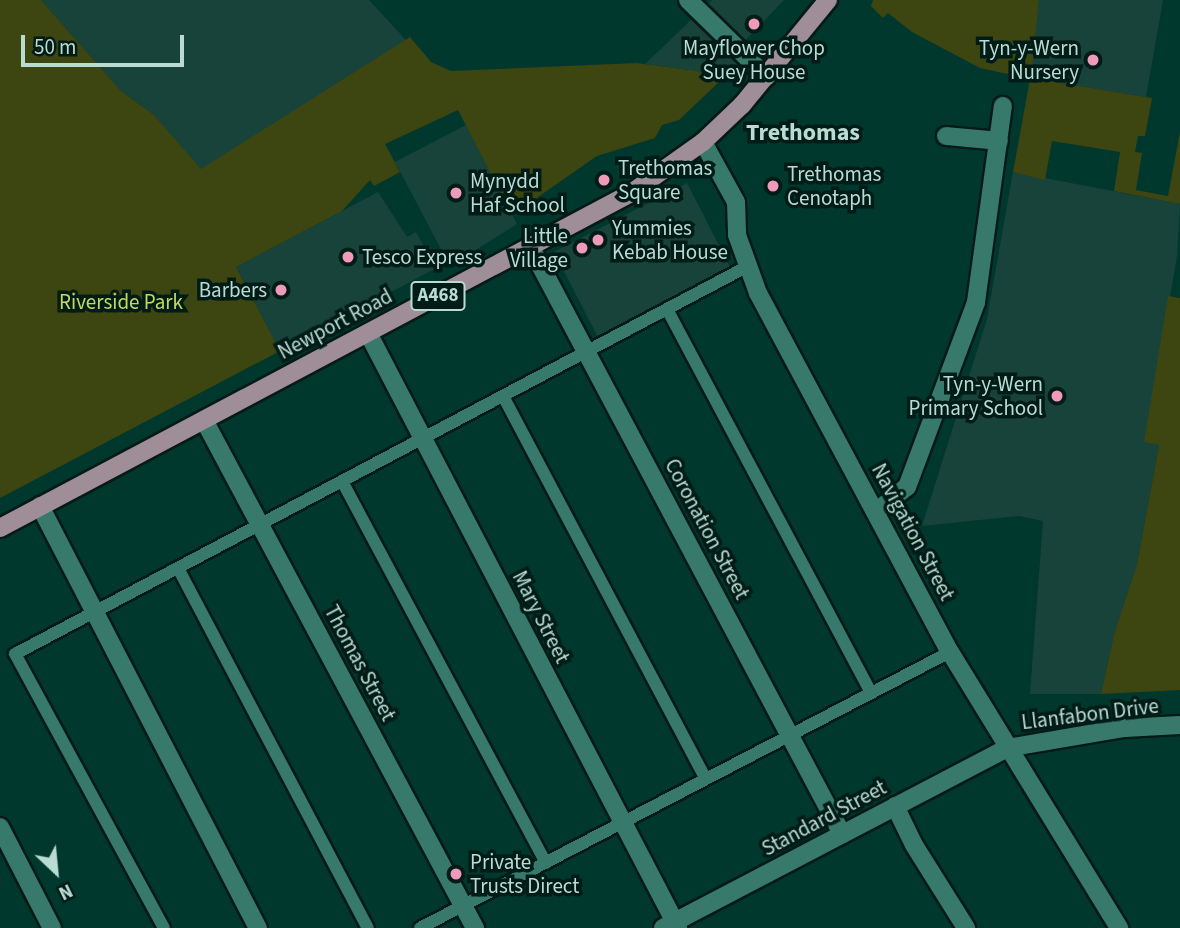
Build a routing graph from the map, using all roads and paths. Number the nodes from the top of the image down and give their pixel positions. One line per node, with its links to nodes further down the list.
1 (688, 0): 3 (street)
2 (828, 0): 3 (main road, Newport Road / A468)
3 (767, 77): 7 (main road, Newport Road / A468)
4 (1003, 106): 6 (street)
5 (946, 136): 6 (street)
6 (999, 141): 18 (street)
7 (703, 142): 8 (main road, Newport Road / A468); 9 (street, Navigation Street)
8 (530, 246): 11 (main road, Newport Road / A468); 12 (street, Coronation Street)
9 (748, 266): 10 (lane); 18 (street, Navigation Street)
10 (667, 309): 12 (lane); 24 (lane)
11 (368, 333): 14 (main road, Newport Road / A468); 15 (street, Mary Street)
12 (587, 351): 13 (lane); 26 (street, Coronation Street)
13 (503, 396): 15 (lane); 28 (lane)
14 (204, 420): 17 (main road, Newport Road / A468); 19 (street, Thomas Street)
15 (423, 438): 16 (lane); 30 (street, Mary Street)
16 (342, 481): 19 (lane); 33 (lane)
17 (40, 506): 20 (main road, Newport Road / A468); 22 (street)
18 (877, 511): 23 (street, Navigation Street)
19 (260, 524): 21 (lane); 34 (street, Thomas Street)
20 (0, 527)
21 (178, 568): 22 (lane); 39 (lane)
22 (93, 613): 37 (lane); 38 (street)
23 (950, 652): 24 (lane); 27 (street, Navigation Street)
24 (871, 693): 26 (lane)
25 (1180, 725): 27 (street, Llanfabon Drive)
26 (790, 736): 28 (lane); 32 (street, Coronation Street)
27 (1007, 748): 29 (street, Standard Street); 43 (street, Navigation Street)
28 (706, 779): 30 (lane)
29 (895, 806): 32 (street, Standard Street); 42 (street)
30 (622, 823): 33 (lane); 35 (street, Mary Street)
31 (0, 827): 36 (street)
32 (842, 834): 35 (street, Standard Street)
33 (546, 863): 34 (lane)
34 (463, 906): 40 (lane); 41 (street, Thomas Street)
35 (672, 926)
36 (52, 928)
37 (164, 928)
38 (258, 928)
39 (368, 928)
40 (421, 928)
41 (475, 928)
42 (966, 928)
43 (1119, 928)

